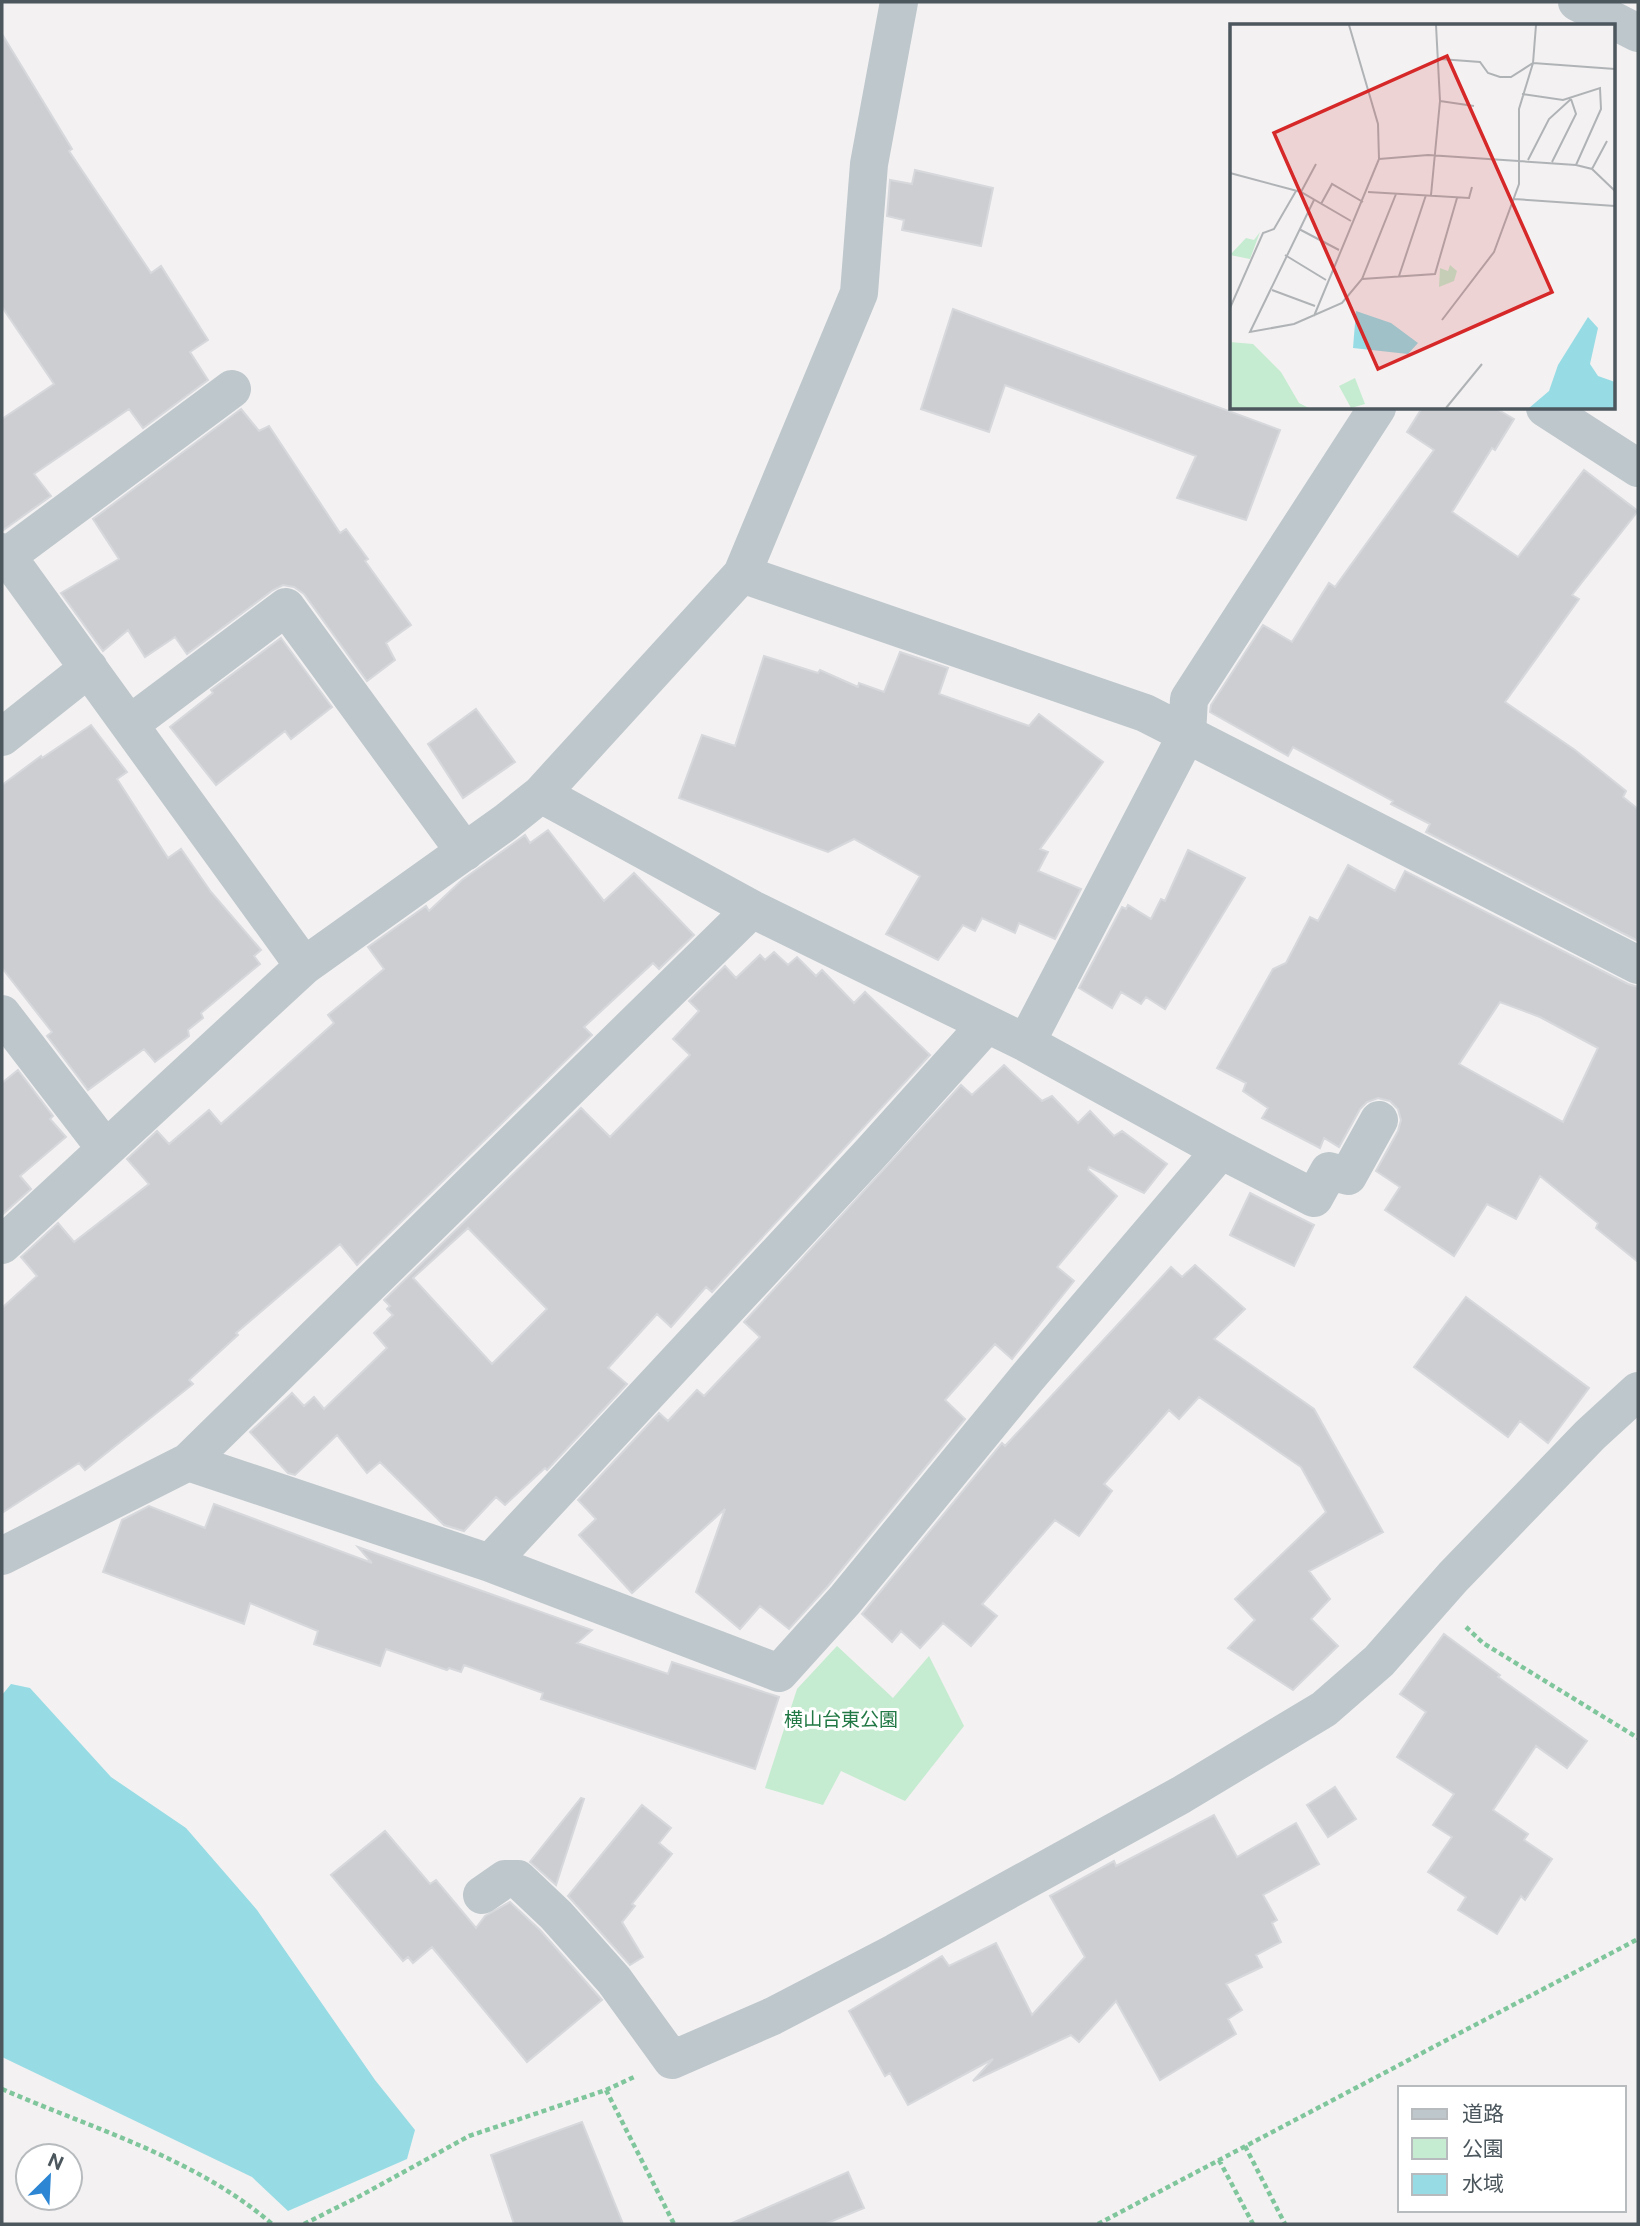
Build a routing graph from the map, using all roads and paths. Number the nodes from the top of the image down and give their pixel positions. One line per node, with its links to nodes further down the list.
1 (899, 2): 11 (street)
2 (1568, 2): 4 (street)
3 (1577, 2): 5 (street)
4 (1558, 24)
5 (1638, 33)
6 (232, 389): 10 (street)
7 (1376, 410): 14 (street)
8 (1548, 410): 9 (street)
9 (1638, 468)
10 (5, 554): 12 (street)
11 (742, 574): 14 (street); 16 (street)
12 (89, 668): 13 (street); 15 (street)
13 (130, 724): 17 (street); 20 (street)
14 (1187, 734): 19 (street); 23 (street)
15 (2, 737)
16 (541, 794): 17 (street); 18 (street)
17 (465, 852): 20 (street)
18 (752, 909): 22 (street); 29 (street)
19 (1638, 965)
20 (304, 966): 25 (street)
21 (2, 1014): 25 (street)
22 (986, 1025): 23 (street); 31 (street)
23 (1026, 1043): 26 (street)
24 (1379, 1120): 26 (street)
25 (105, 1148): 27 (street)
26 (1221, 1150): 31 (street)
27 (2, 1245)
28 (1638, 1391): 32 (street)
29 (188, 1462): 30 (street); 31 (street)
30 (2, 1556)
31 (489, 1563)
32 (1435, 1598): 33 (path); 36 (street)
33 (1638, 1738)
34 (482, 1895): 36 (street)
35 (1638, 1939): 39 (path)
36 (672, 2060): 38 (path)
37 (2, 2089): 42 (path)
38 (606, 2090): 41 (path); 45 (path)
39 (1245, 2146): 40 (path); 48 (path)
40 (1219, 2160): 46 (path); 47 (path)
41 (319, 2216): 43 (path); 44 (path)
42 (272, 2224)
43 (304, 2224)
44 (324, 2224)
45 (674, 2224)
46 (1098, 2224)
47 (1252, 2224)
48 (1285, 2224)

